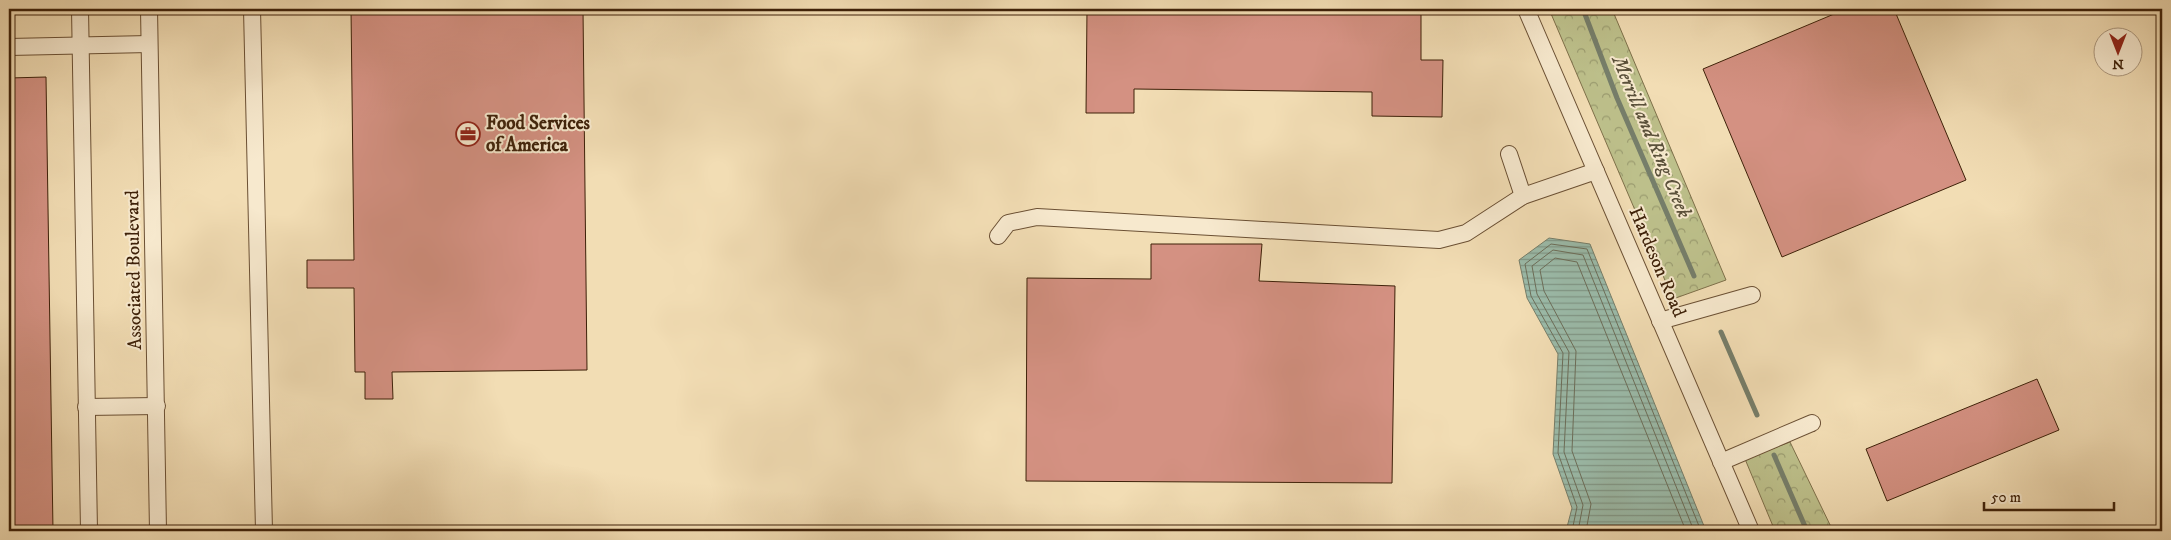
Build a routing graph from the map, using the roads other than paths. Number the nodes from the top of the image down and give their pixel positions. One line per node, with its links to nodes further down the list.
1 (80, 9): 6 (street)
2 (149, 9): 5 (street, Associated Boulevard)
3 (252, 9): 20 (street)
4 (1526, 9): 9 (street, Hardeson Road)
5 (149, 44): 6 (street); 14 (street, Associated Boulevard)
6 (81, 45): 7 (street); 15 (street)
7 (9, 47)
8 (1509, 154): 10 (street)
9 (1596, 171): 10 (street); 13 (street, Hardeson Road)
10 (1523, 196): 11 (street)
11 (998, 236)
12 (1752, 295): 13 (street)
13 (1660, 321): 17 (street, Hardeson Road)
14 (157, 406): 15 (street); 19 (street, Associated Boulevard)
15 (86, 407): 18 (street)
16 (1812, 423): 17 (street)
17 (1721, 462): 21 (street, Hardeson Road)
18 (90, 531)
19 (158, 531)
20 (264, 531)
21 (1751, 531)

